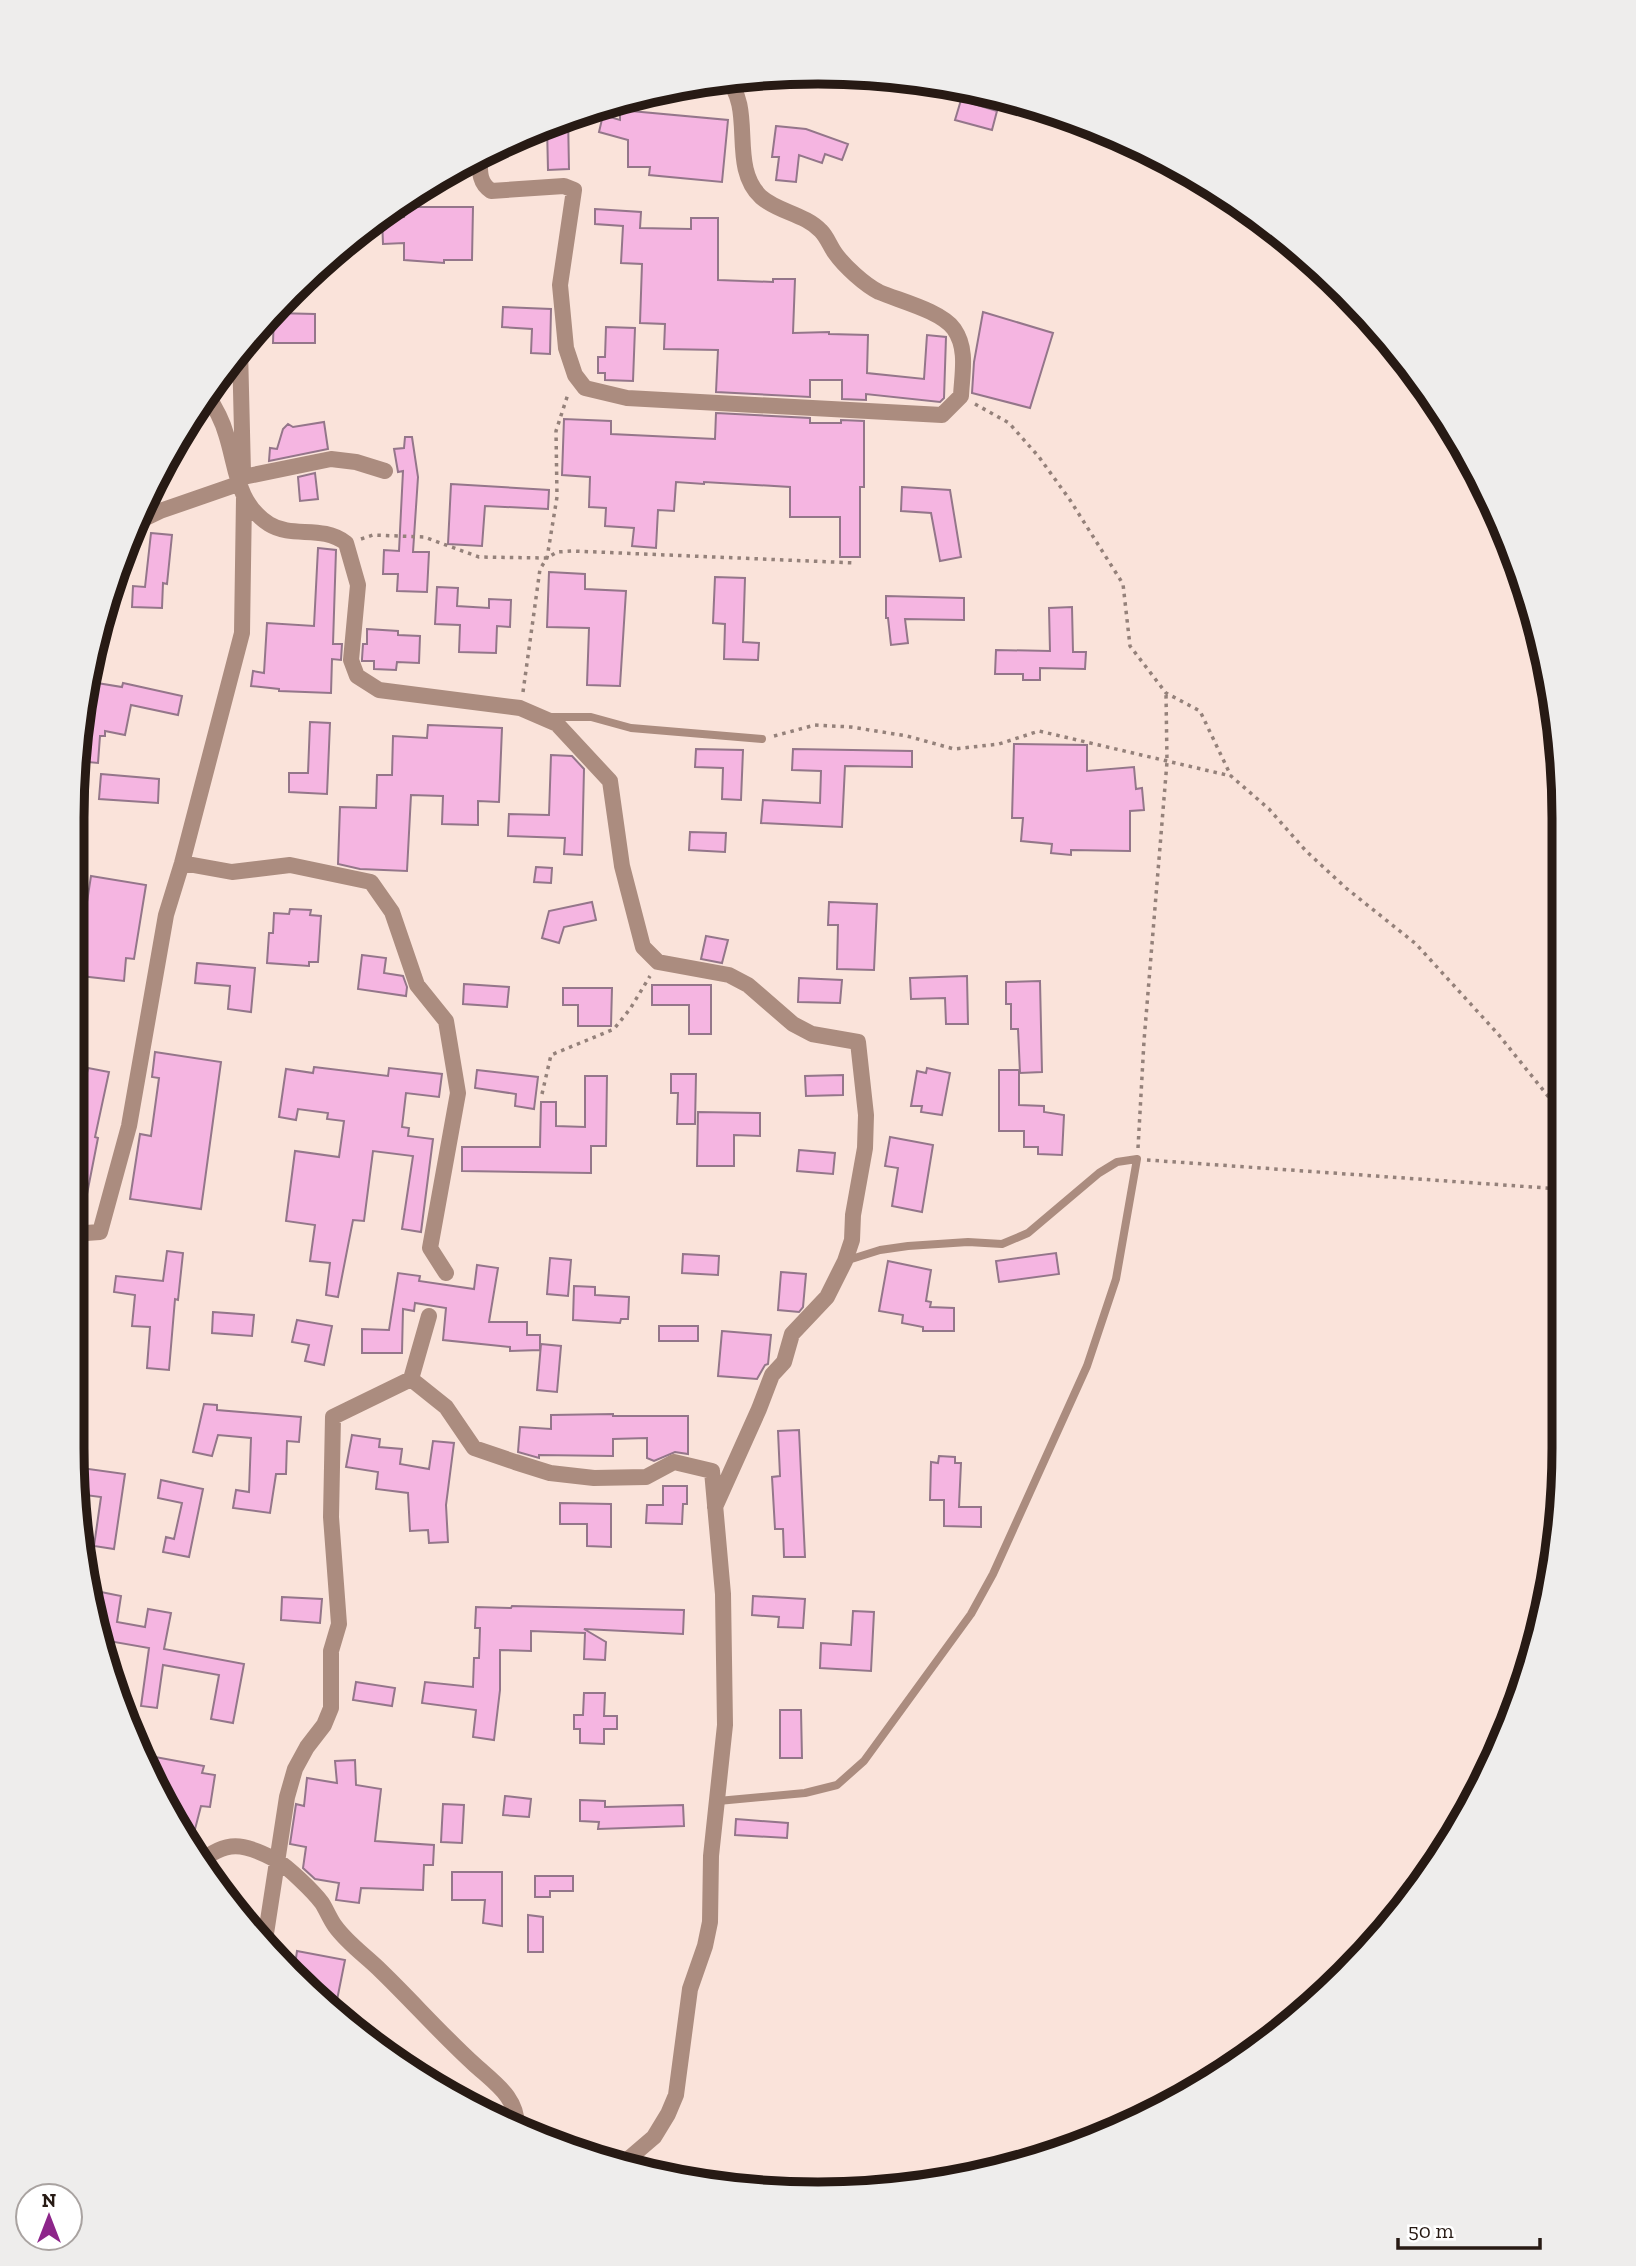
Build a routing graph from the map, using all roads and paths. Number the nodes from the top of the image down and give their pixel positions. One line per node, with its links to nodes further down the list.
1 (736, 89): 5 (street)
2 (480, 167): 4 (street)
3 (240, 366): 8 (street)
4 (575, 375): 5 (street); 12 (path)
5 (961, 396): 14 (path)
6 (212, 405): 8 (street)
7 (385, 471): 8 (street)
8 (241, 481): 9 (street); 10 (street)
9 (244, 499): 11 (street); 20 (street)
10 (150, 516)
11 (346, 543): 12 (path); 15 (street)
12 (547, 558): 13 (path); 15 (path)
13 (856, 563)
14 (1166, 693): 18 (path); 19 (path)
15 (520, 708): 16 (street)
16 (543, 717): 17 (lane); 21 (street)
17 (762, 739): 18 (path)
18 (1167, 762): 19 (path); 24 (path)
19 (1231, 776): 23 (path)
20 (182, 863): 26 (street); 28 (street)
21 (658, 962): 22 (path); 27 (street)
22 (542, 1094)
23 (1552, 1101)
24 (1137, 1159): 25 (path); 27 (lane); 32 (lane)
25 (1552, 1188)
26 (84, 1233)
27 (845, 1261): 31 (street)
28 (446, 1273)
29 (429, 1316): 30 (street)
30 (411, 1379): 31 (street); 34 (street)
31 (715, 1507): 32 (street)
32 (718, 1801): 37 (street)
33 (208, 1856): 34 (street)
34 (279, 1861): 35 (street); 36 (street)
35 (266, 1932)
36 (517, 2117)
37 (631, 2158)

